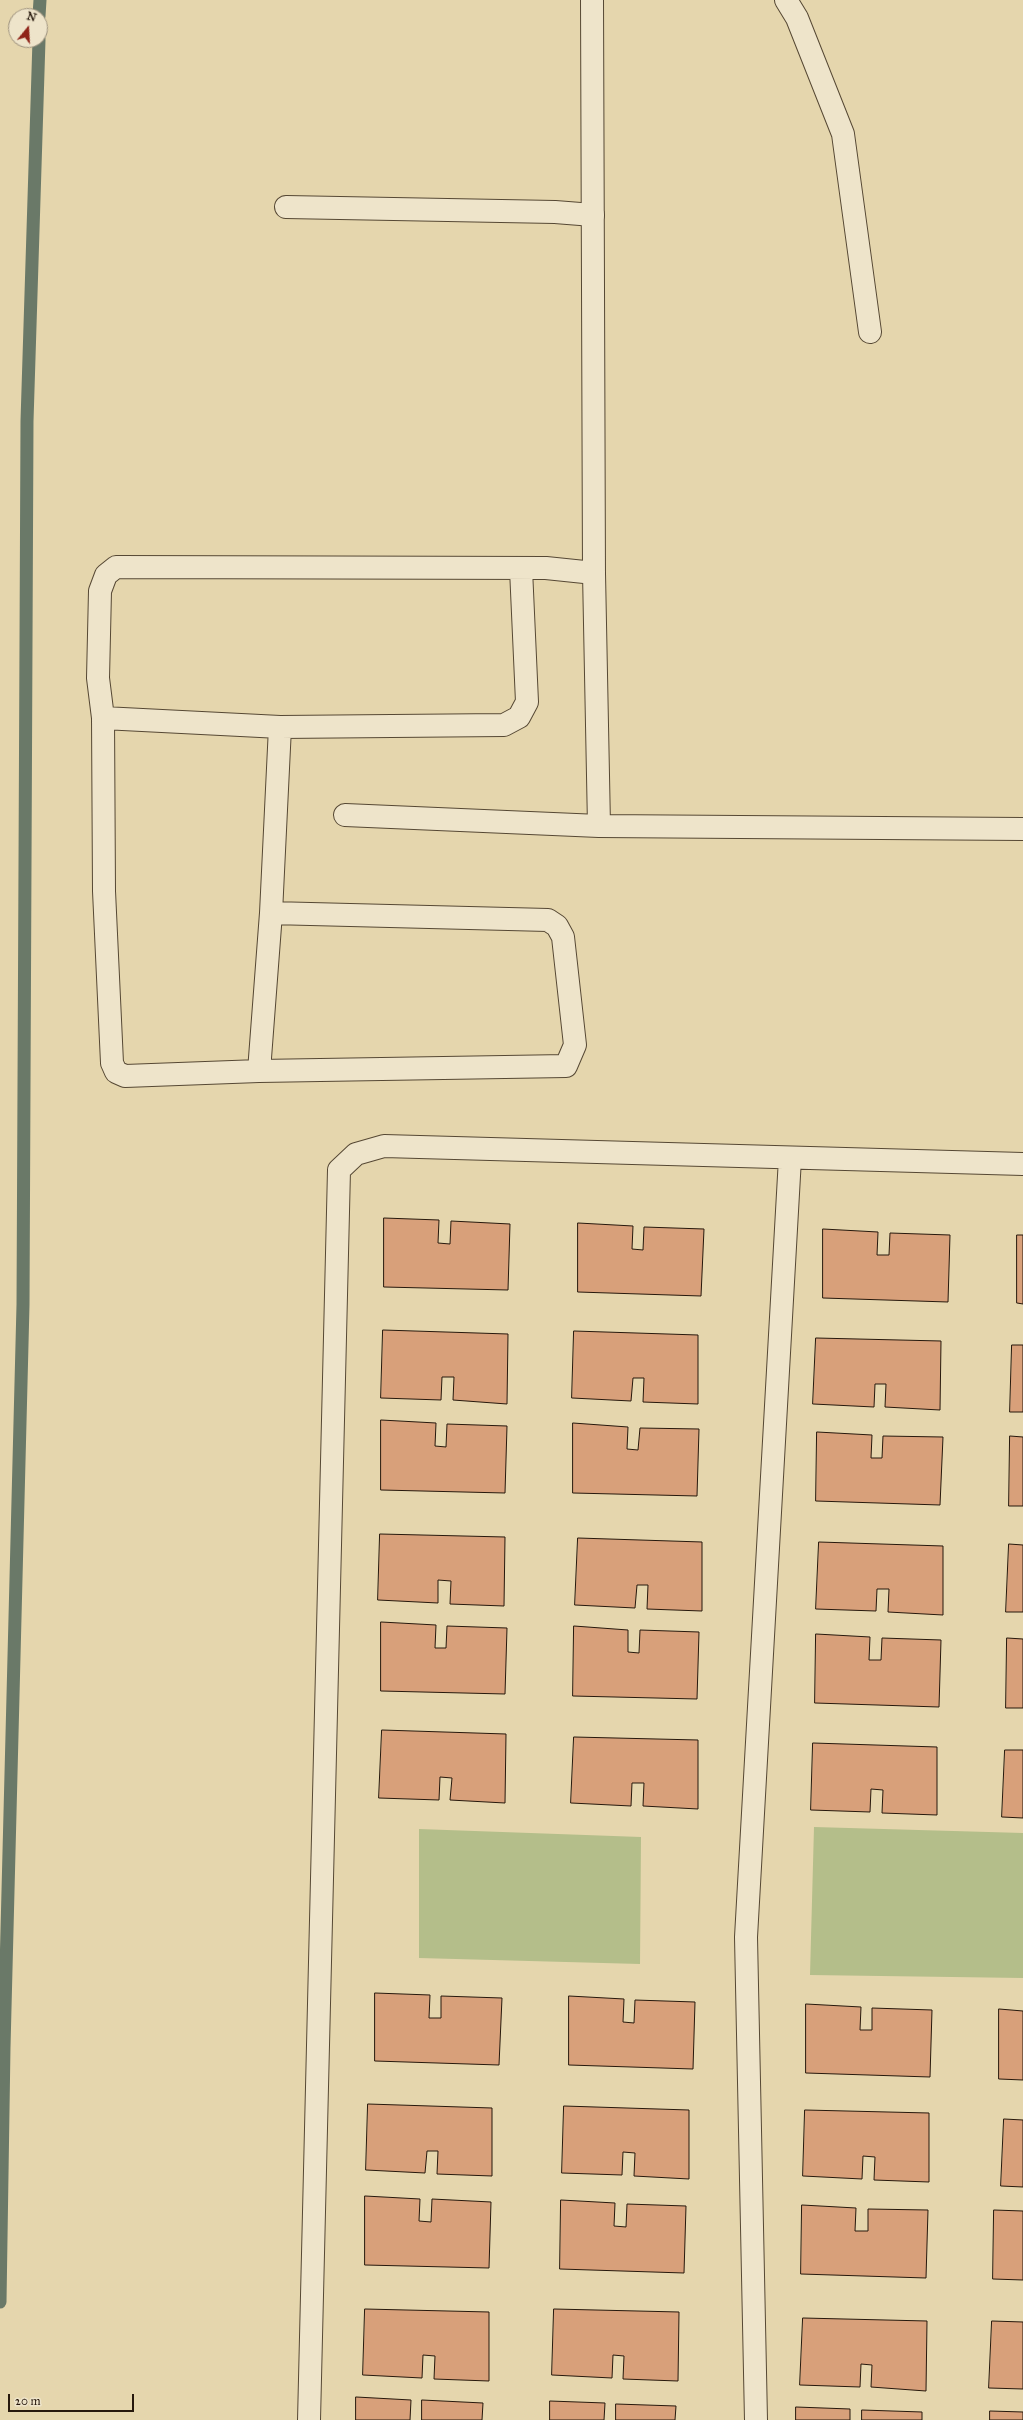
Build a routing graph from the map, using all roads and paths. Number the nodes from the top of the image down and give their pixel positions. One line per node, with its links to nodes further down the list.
1 (592, 0): 4 (street)
2 (786, 0): 5 (street)
3 (286, 207): 4 (street)
4 (593, 215): 7 (street)
5 (870, 332)
6 (521, 569): 7 (street); 8 (street); 9 (street)
7 (594, 572): 11 (street)
8 (102, 718): 9 (street); 14 (street)
9 (280, 727): 13 (street)
10 (345, 816): 11 (street)
11 (599, 826): 12 (street)
12 (1023, 829)
13 (271, 913): 14 (street); 14 (street)
14 (259, 1071)
15 (790, 1158): 16 (street); 17 (street); 18 (street)
16 (1023, 1164)
17 (308, 2420)
18 (756, 2420)

